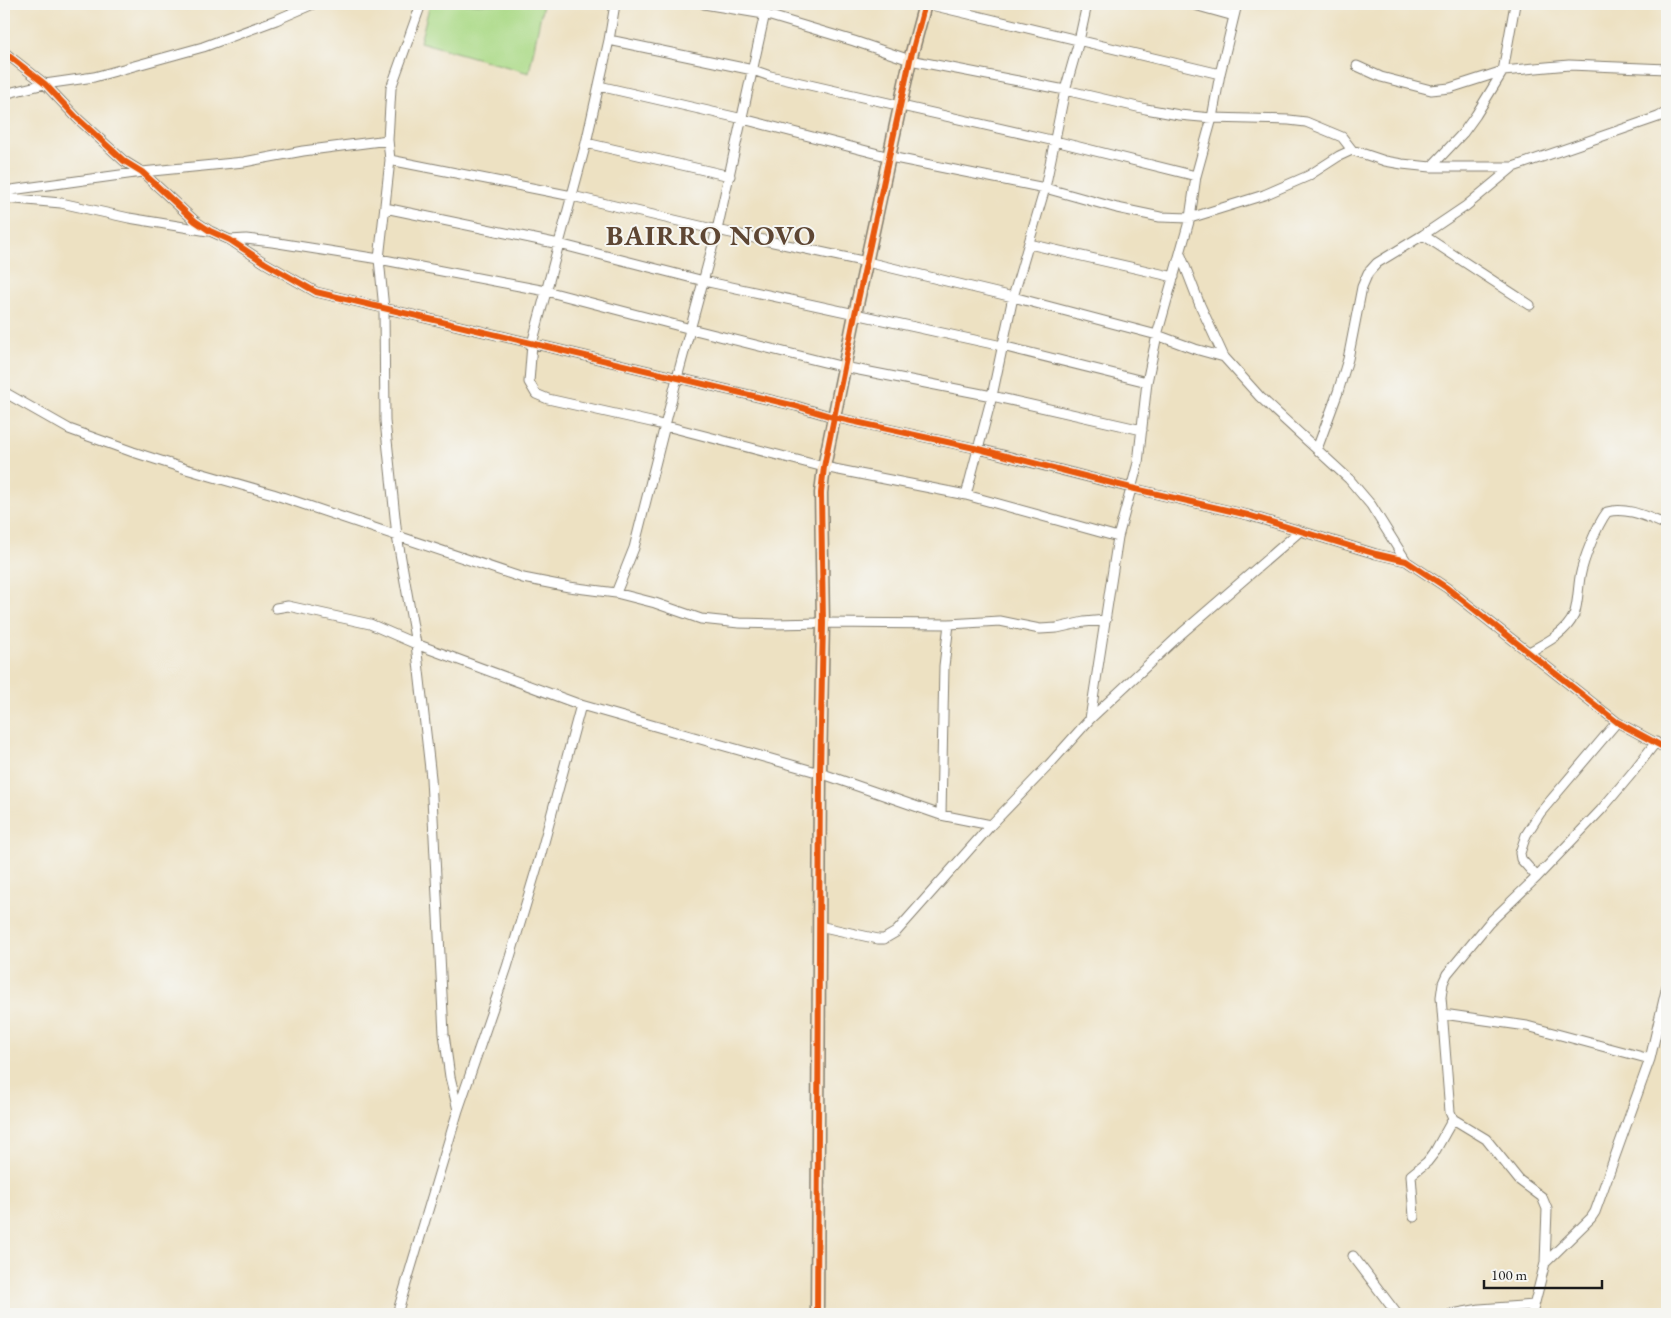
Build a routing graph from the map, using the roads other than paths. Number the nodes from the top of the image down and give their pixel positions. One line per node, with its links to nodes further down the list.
1 (313, 4): 22 (street)
2 (421, 4): 30 (street)
3 (615, 4): 13 (street)
4 (704, 4): 11 (street)
5 (767, 4): 11 (street)
6 (926, 4): 14 (street); 16 (street)
7 (1087, 4): 14 (street)
8 (1191, 4): 12 (street)
9 (1238, 4): 12 (street)
10 (1515, 4): 20 (street)
11 (764, 14): 16 (street); 19 (street)
12 (1234, 16): 21 (street)
13 (609, 40): 19 (street); 23 (street)
14 (1079, 41): 21 (street); 24 (street)
15 (4, 52): 22 (street)
16 (910, 60): 24 (street); 26 (street)
17 (1357, 66): 20 (street)
18 (1667, 69): 20 (street)
19 (753, 70): 26 (street); 29 (street)
20 (1503, 71): 36 (street)
21 (1220, 74): 28 (street)
22 (46, 84): 25 (street); 38 (street)
23 (599, 86): 29 (street); 32 (street)
24 (1065, 90): 28 (street); 31 (street)
25 (4, 94)
26 (900, 106): 31 (street); 34 (street)
27 (1667, 112): 37 (street)
28 (1212, 118): 33 (street); 40 (street)
29 (743, 119): 34 (street); 39 (street)
30 (388, 140): 35 (street); 38 (street)
31 (1055, 141): 40 (street); 41 (street)
32 (586, 143): 39 (street); 43 (street)
33 (1352, 150): 36 (street); 46 (street)
34 (890, 156): 41 (street); 55 (street)
35 (390, 160): 43 (street); 45 (street)
36 (1431, 166): 37 (street)
37 (1513, 167): 49 (street)
38 (142, 172): 42 (street); 48 (street)
39 (730, 176): 47 (street)
40 (1196, 176): 46 (street)
41 (1045, 188): 46 (street); 52 (street)
42 (4, 192)
43 (572, 196): 47 (street); 51 (street)
44 (4, 198): 48 (street)
45 (385, 208): 51 (street); 54 (street)
46 (1190, 218): 53 (street)
47 (717, 230): 55 (street); 57 (street)
48 (210, 231): 50 (street)
49 (1423, 235): 60 (street); 77 (street)
50 (230, 240): 54 (street); 61 (street)
51 (559, 244): 57 (street); 58 (street)
52 (1029, 244): 56 (street); 59 (street)
53 (1181, 256): 56 (street); 67 (street)
54 (380, 260): 58 (street); 61 (street)
55 (867, 262): 59 (street); 62 (street)
56 (1174, 277): 64 (street)
57 (704, 281): 62 (street); 63 (street)
58 (546, 291): 63 (street); 65 (street)
59 (1013, 297): 64 (street); 66 (street)
60 (1530, 305)
61 (384, 308): 65 (street); 83 (street)
62 (855, 314): 66 (street); 68 (street)
63 (691, 329): 68 (street); 69 (street)
64 (1157, 335): 67 (street); 70 (street)
65 (532, 344): 69 (street); 74 (street)
66 (1002, 346): 70 (street); 72 (street)
67 (1224, 357): 77 (street)
68 (844, 366): 72 (street); 73 (street)
69 (676, 378): 73 (street); 74 (street)
70 (1147, 382): 75 (street)
71 (4, 392): 83 (street)
72 (992, 396): 75 (street); 76 (street)
73 (833, 417): 76 (street); 78 (street)
74 (664, 426): 78 (street); 86 (street)
75 (1142, 430): 79 (street)
76 (979, 449): 79 (street); 80 (street)
77 (1317, 449): 85 (street)
78 (824, 467): 80 (street); 89 (street)
79 (1132, 488): 82 (street); 84 (street)
80 (966, 495): 84 (street)
81 (1667, 525): 92 (street)
82 (1300, 532): 85 (street); 94 (street)
83 (397, 536): 86 (street); 91 (street)
84 (1118, 537): 88 (street)
85 (1406, 561): 92 (street)
86 (616, 593): 89 (street)
87 (276, 608): 91 (street)
88 (1106, 620): 90 (street); 94 (street)
89 (822, 623): 90 (street); 98 (street)
90 (949, 624): 99 (street)
91 (416, 644): 93 (street); 106 (street)
92 (1529, 652): 95 (street)
93 (581, 705): 98 (street); 106 (street)
94 (1090, 719): 100 (street)
95 (1617, 722): 96 (street); 101 (street)
96 (1656, 742): 97 (street); 101 (street)
97 (1667, 749)
98 (820, 773): 99 (street); 102 (street)
99 (941, 815): 100 (street)
100 (991, 825): 102 (street)
101 (1537, 877): 104 (street)
102 (819, 926): 113 (street)
103 (1667, 986): 105 (street)
104 (1443, 1014): 105 (street); 107 (street)
105 (1650, 1059): 110 (street)
106 (458, 1110): 112 (street)
107 (1454, 1119): 108 (street); 110 (street)
108 (1414, 1217)
109 (1353, 1256): 114 (street)
110 (1545, 1263): 111 (street)
111 (1533, 1310): 115 (street)
112 (397, 1314)
113 (817, 1314)
114 (1397, 1314)
115 (1452, 1314)

